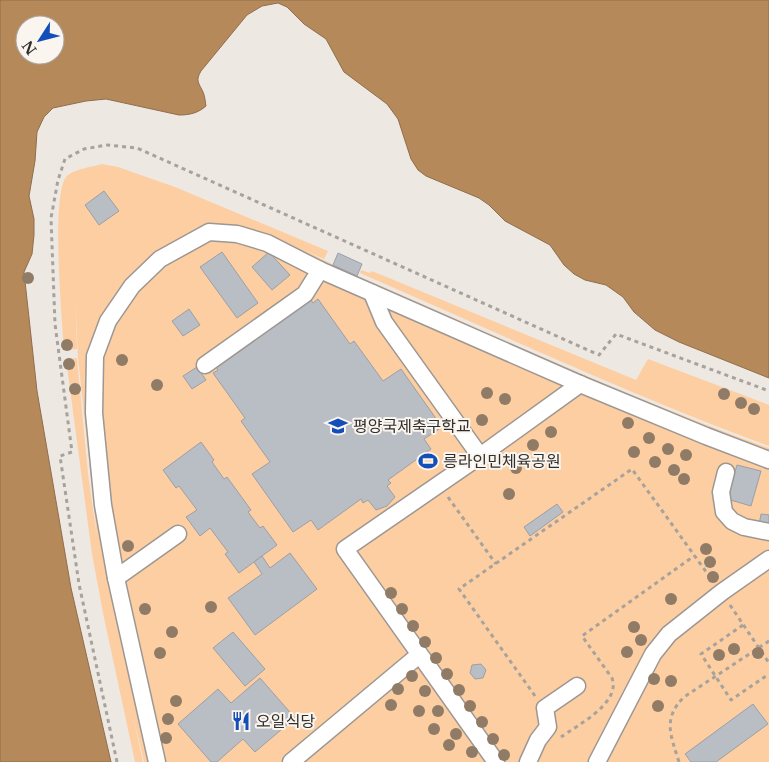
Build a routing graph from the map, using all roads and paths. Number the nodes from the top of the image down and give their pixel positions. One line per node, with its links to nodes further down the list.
1 (320, 270): 2 (lane); 3 (lane); 15 (lane)
2 (372, 293): 4 (lane); 6 (lane)
3 (205, 365)
4 (580, 384): 6 (lane); 7 (lane)
5 (72, 452): 27 (path)
6 (480, 456): 9 (lane)
7 (769, 460)
8 (726, 472): 10 (lane)
9 (439, 485): 14 (path); 21 (lane)
10 (769, 532)
11 (178, 534): 15 (lane)
12 (694, 556): 14 (path); 16 (path); 18 (path)
13 (769, 559): 16 (lane)
14 (496, 564): 26 (path)
15 (116, 578): 28 (lane)
16 (722, 592): 17 (path); 32 (lane)
17 (743, 625): 20 (path); 24 (path)
18 (582, 636)
19 (769, 641): 20 (path)
20 (758, 648): 22 (path); 24 (path)
21 (419, 655): 29 (lane); 30 (lane)
22 (769, 663)
23 (769, 674): 24 (path)
24 (716, 676): 33 (path)
25 (577, 686): 26 (lane)
26 (545, 708): 31 (lane)
27 (117, 762)
28 (157, 762)
29 (291, 762)
30 (496, 762)
31 (528, 762)
32 (597, 762)
33 (679, 762)

